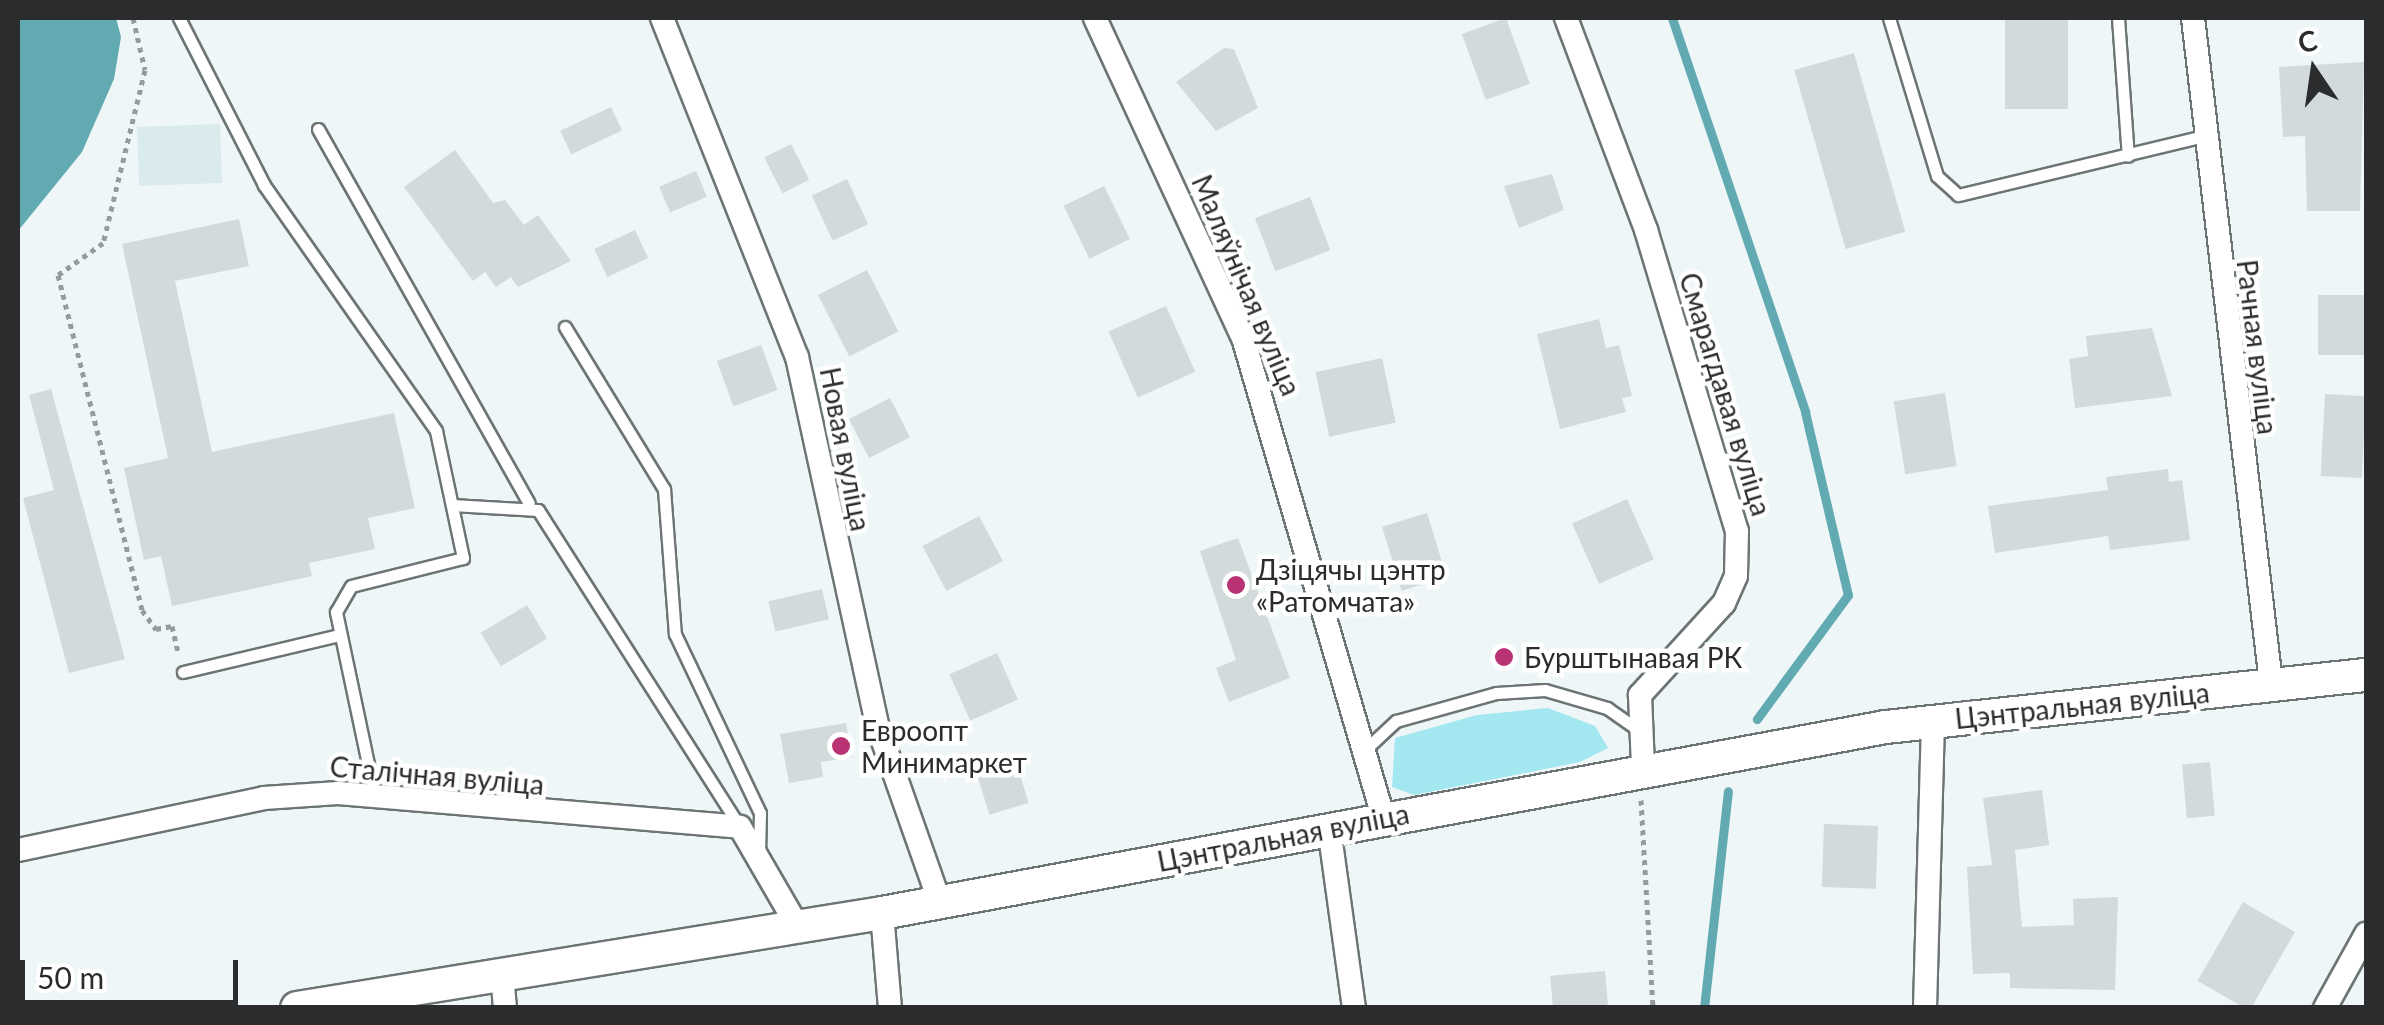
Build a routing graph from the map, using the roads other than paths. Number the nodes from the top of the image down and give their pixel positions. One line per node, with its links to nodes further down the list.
1 (179, 18): 13 (lane)
2 (662, 18): 28 (street, Новая вуліца)
3 (1095, 18): 20 (street, Маляўнічая вуліца)
4 (1566, 18): 19 (street, Смарагдавая вуліца)
5 (1889, 18): 10 (lane)
6 (2118, 18): 10 (lane)
7 (2193, 18): 9 (street, Рачная вуліца)
8 (318, 129): 12 (lane)
9 (2203, 136): 10 (lane); 17 (street, Рачная вуліца)
10 (2128, 156)
11 (565, 327): 27 (lane)
12 (529, 503): 13 (lane); 24 (lane)
13 (452, 505): 14 (lane)
14 (340, 635): 15 (lane); 22 (lane)
15 (183, 672)
16 (2366, 675): 17 (street, Цэнтральная вуліца)
17 (2272, 683): 18 (street, Цэнтральная вуліца)
18 (1933, 721): 21 (street, Цэнтральная вуліца); 37 (street)
19 (1637, 729): 20 (lane); 21 (street, Смарагдавая вуліца)
20 (1369, 746): 23 (street, Маляўнічая вуліца)
21 (1643, 767): 23 (street, Цэнтральная вуліца)
22 (375, 797): 24 (street, Сталічная вуліца); 26 (street, Сталічная вуліца)
23 (1383, 816): 25 (street, Цэнтральная вуліца)
24 (740, 827): 27 (street)
25 (1328, 828): 28 (street, Цэнтральная вуліца); 36 (street)
26 (18, 850)
27 (759, 859): 30 (street)
28 (940, 903): 29 (street, Цэнтральная вуліца)
29 (882, 914): 30 (street, Цэнтральная вуліца); 35 (street)
30 (798, 927): 32 (street, Цэнтральная вуліца)
31 (2366, 934): 38 (street)
32 (502, 974): 33 (street, Цэнтральная вуліца); 34 (street)
33 (297, 1008)
34 (506, 1008)
35 (890, 1008)
36 (1354, 1008)
37 (1925, 1008)
38 (2325, 1008)

